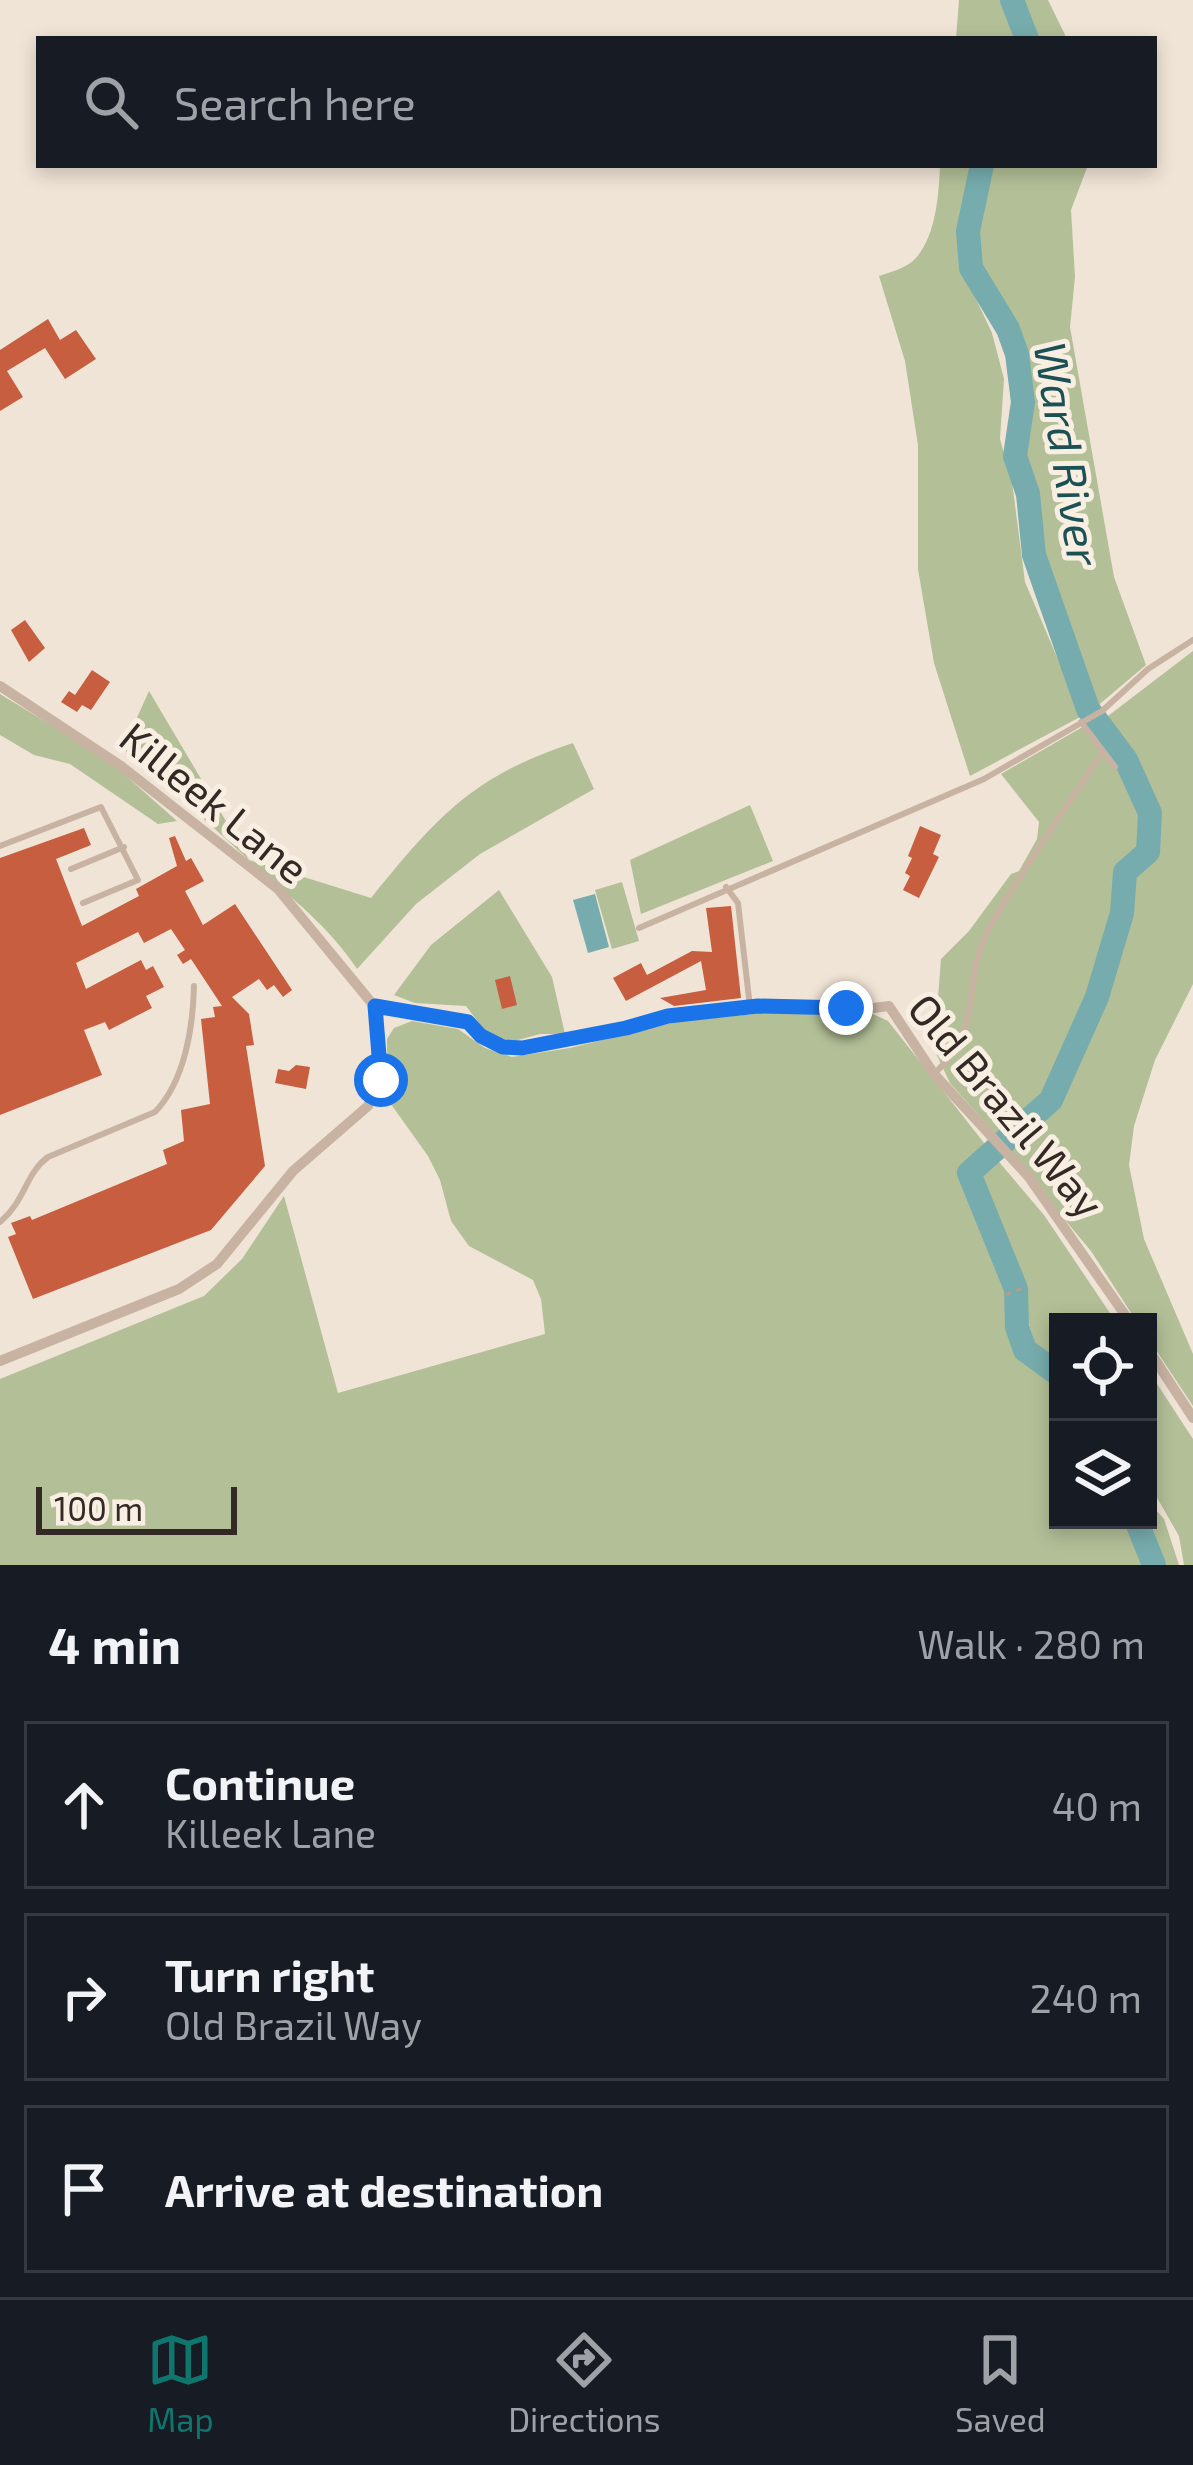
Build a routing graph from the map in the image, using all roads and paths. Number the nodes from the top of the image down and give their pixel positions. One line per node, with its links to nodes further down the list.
1 (1193, 640): 3 (lane)
2 (0, 686): 13 (street, Killeek Lane)
3 (1084, 720): 4 (lane); 9 (lane)
4 (1103, 751): 5 (lane); 15 (lane)
5 (1114, 766)
6 (0, 846): 7 (lane)
7 (124, 847): 8 (lane); 10 (lane)
8 (71, 869)
9 (726, 887): 11 (lane); 14 (lane)
10 (83, 903)
11 (639, 928)
12 (194, 986): 16 (lane)
13 (375, 1006): 14 (street, Old Brazil Way); 20 (street)
14 (750, 1007): 15 (street, Old Brazil Way)
15 (934, 1074): 19 (street, Old Brazil Way)
16 (0, 1222)
17 (1025, 1287): 18 (path)
18 (1005, 1295)
19 (1124, 1313)
20 (0, 1361)
21 (1157, 1363): 22 (street)
22 (1193, 1418)

